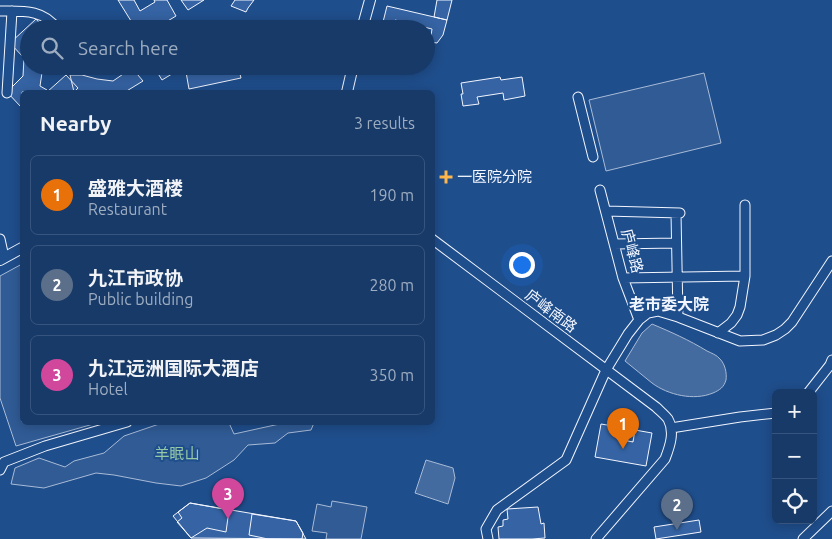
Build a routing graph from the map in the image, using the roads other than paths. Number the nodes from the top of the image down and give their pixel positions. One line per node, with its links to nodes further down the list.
1 (370, 0): 5 (main road)
2 (0, 11): 3 (street)
3 (12, 11): 4 (street); 8 (street)
4 (50, 20)
5 (364, 20)
6 (351, 75): 7 (main road)
7 (347, 90)
8 (7, 93)
9 (578, 97): 10 (street)
10 (593, 157)
11 (600, 190): 13 (street, 庐峰路)
12 (745, 205): 21 (street)
13 (606, 211): 16 (street); 17 (street, 庐峰路)
14 (0, 238): 19 (street)
15 (435, 240): 28 (street, 庐峰南路)
16 (676, 243): 17 (street); 22 (street)
17 (614, 244): 23 (street, 庐峰路)
18 (20, 249): 19 (main road)
19 (2, 259)
20 (832, 261): 26 (street)
21 (745, 276): 22 (street); 26 (street)
22 (677, 277): 23 (street); 24 (street)
23 (623, 278): 25 (street, 庐峰路)
24 (678, 317): 25 (street); 26 (street)
25 (638, 320): 28 (street)
26 (718, 333)
27 (832, 360): 29 (street)
28 (606, 370): 32 (street, 庐峰南路); 35 (street)
29 (811, 389)
30 (772, 413): 32 (street)
31 (118, 425): 33 (street)
32 (671, 428): 36 (street)
33 (0, 470)
34 (832, 511): 37 (street)
35 (488, 539)
36 (596, 539)
37 (803, 539)

